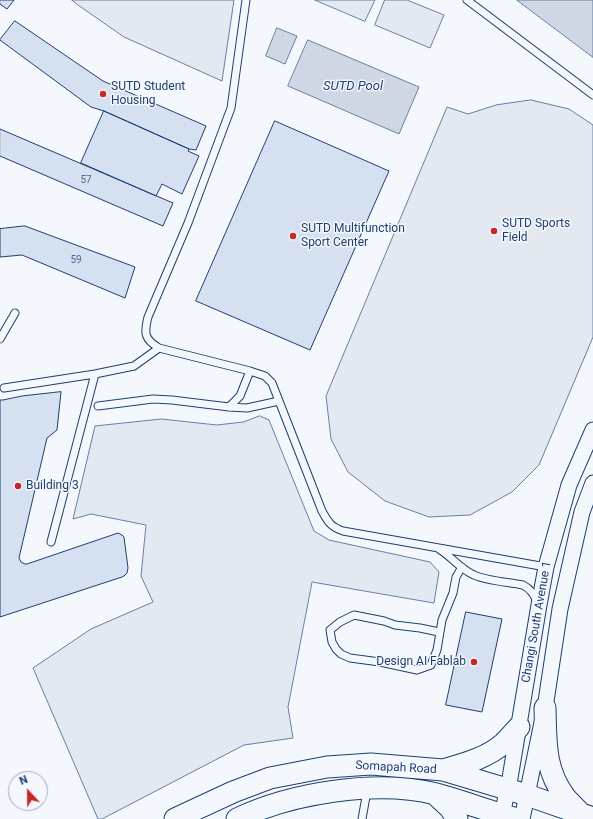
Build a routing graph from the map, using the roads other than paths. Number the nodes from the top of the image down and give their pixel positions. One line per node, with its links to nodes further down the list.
1 (246, 0): 6 (lane)
2 (467, 0): 3 (lane)
3 (593, 95)
4 (15, 314): 5 (lane)
5 (0, 339)
6 (159, 348): 7 (lane); 8 (lane)
7 (250, 371): 10 (lane); 12 (lane)
8 (95, 374): 9 (lane); 15 (lane)
9 (4, 388)
10 (279, 401): 12 (lane); 16 (lane)
11 (98, 406): 12 (lane)
12 (229, 407)
13 (593, 430): 18 (street, Changi South Avenue 1)
14 (593, 483): 21 (street, Changi South Avenue 1)
15 (51, 542)
16 (433, 546): 17 (lane); 18 (lane)
17 (462, 567): 19 (lane); 20 (lane)
18 (546, 567): 19 (street, Changi South Avenue 1)
19 (539, 605): 22 (street, Changi South Avenue 1)
20 (439, 632): 20 (lane)
21 (545, 708): 25 (street, Changi South Avenue 1); 27 (main road)
22 (519, 727): 23 (main road); 25 (street, Changi South Avenue 1)
23 (443, 770): 25 (main road, Somapah Road); 29 (main road, Somapah Road)
24 (368, 788): 26 (main road, Somapah Road); 30 (main road, Somapah Road); 31 (lane)
25 (518, 792): 27 (main road, Somapah Road); 28 (street, Changi South Avenue 1); 28 (street, Changi South Avenue 1)
26 (435, 794): 28 (main road, Somapah Road); 32 (main road)
27 (587, 816)
28 (511, 818)
29 (175, 819)
30 (237, 819)
31 (362, 819)
32 (457, 819)

